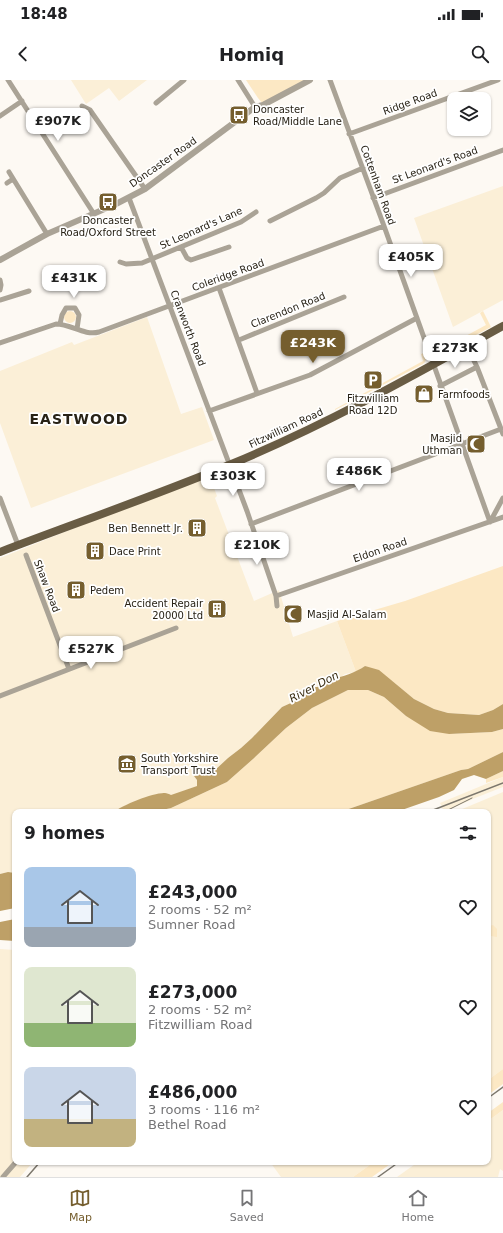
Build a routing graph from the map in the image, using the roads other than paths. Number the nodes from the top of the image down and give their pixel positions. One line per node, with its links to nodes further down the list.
1 (8, 80): 7 (street)
2 (184, 80): 8 (street)
3 (238, 80): 10 (street)
4 (310, 80): 10 (street, Doncaster Road)
5 (330, 80): 12 (street, Cottenham Road)
6 (498, 80): 12 (street, Ridge Road)
7 (22, 101): 11 (street); 22 (street)
8 (156, 103)
9 (82, 106): 18 (street)
10 (255, 107): 18 (street, Doncaster Road)
11 (0, 116)
12 (350, 134): 14 (street, Cottenham Road)
13 (503, 150): 20 (street, St Leonard's Road)
14 (363, 168): 20 (street, Cottenham Road); 23 (street)
15 (9, 172): 16 (street)
16 (13, 179): 17 (street); 25 (street)
17 (7, 183)
18 (144, 189): 19 (street, Doncaster Road)
19 (129, 198): 22 (street, Doncaster Road); 28 (street, Cranworth Road)
20 (373, 198): 24 (street, Cottenham Road)
21 (256, 212): 26 (street, St Leonard's Lane)
22 (94, 214): 25 (street, Doncaster Road)
23 (270, 221)
24 (384, 226): 32 (street, Coleridge Road); 38 (street, Cottenham Road)
25 (47, 234): 29 (street, Doncaster Road)
26 (181, 247): 27 (street); 28 (street, St Leonard's Lane)
27 (229, 247)
28 (152, 258): 30 (street, St Leonard's Lane); 37 (street, Cranworth Road)
29 (0, 260)
30 (120, 262)
31 (0, 280): 33 (street)
32 (219, 288): 37 (street, Coleridge Road); 42 (street)
33 (0, 290)
34 (29, 291): 36 (street)
35 (344, 297): 42 (street, Clarendon Road)
36 (0, 300)
37 (170, 305): 41 (street, Coleridge Road); 49 (street, Cranworth Road)
38 (417, 318): 45 (street, Cottenham Road); 48 (street)
39 (60, 324): 41 (street, Coleridge Road); 41 (street); 43 (street, Coleridge Road)
40 (503, 326): 44 (main road, Fitzwilliam Road)
41 (77, 329)
42 (239, 340): 48 (street)
43 (0, 343)
44 (468, 346): 45 (main road, Fitzwilliam Road); 46 (street)
45 (433, 365): 47 (street, Cottenham Road); 52 (main road, Fitzwilliam Road)
46 (478, 367): 47 (street); 50 (street)
47 (440, 386): 51 (street, Cottenham Road)
48 (258, 393): 49 (street)
49 (209, 411): 52 (street, Cranworth Road)
50 (502, 431): 51 (street)
51 (461, 444): 56 (street, Cottenham Road); 57 (street)
52 (229, 465): 57 (street, Cranworth Road); 58 (main road, Fitzwilliam Road)
53 (0, 498): 58 (street)
54 (503, 498): 56 (street)
55 (503, 517): 56 (street, Eldon Road)
56 (490, 522): 61 (street, Eldon Road)
57 (251, 524): 61 (street, Cranworth Road)
58 (18, 545): 59 (main road, Fitzwilliam Road)
59 (0, 552)
60 (26, 555): 64 (street, Shaw Road)
61 (276, 596): 62 (street, Cranworth Road)
62 (277, 606)
63 (176, 628): 64 (street)
64 (69, 669): 65 (street)
65 (0, 696)
66 (13, 1165): 67 (street)
67 (3, 1177)

